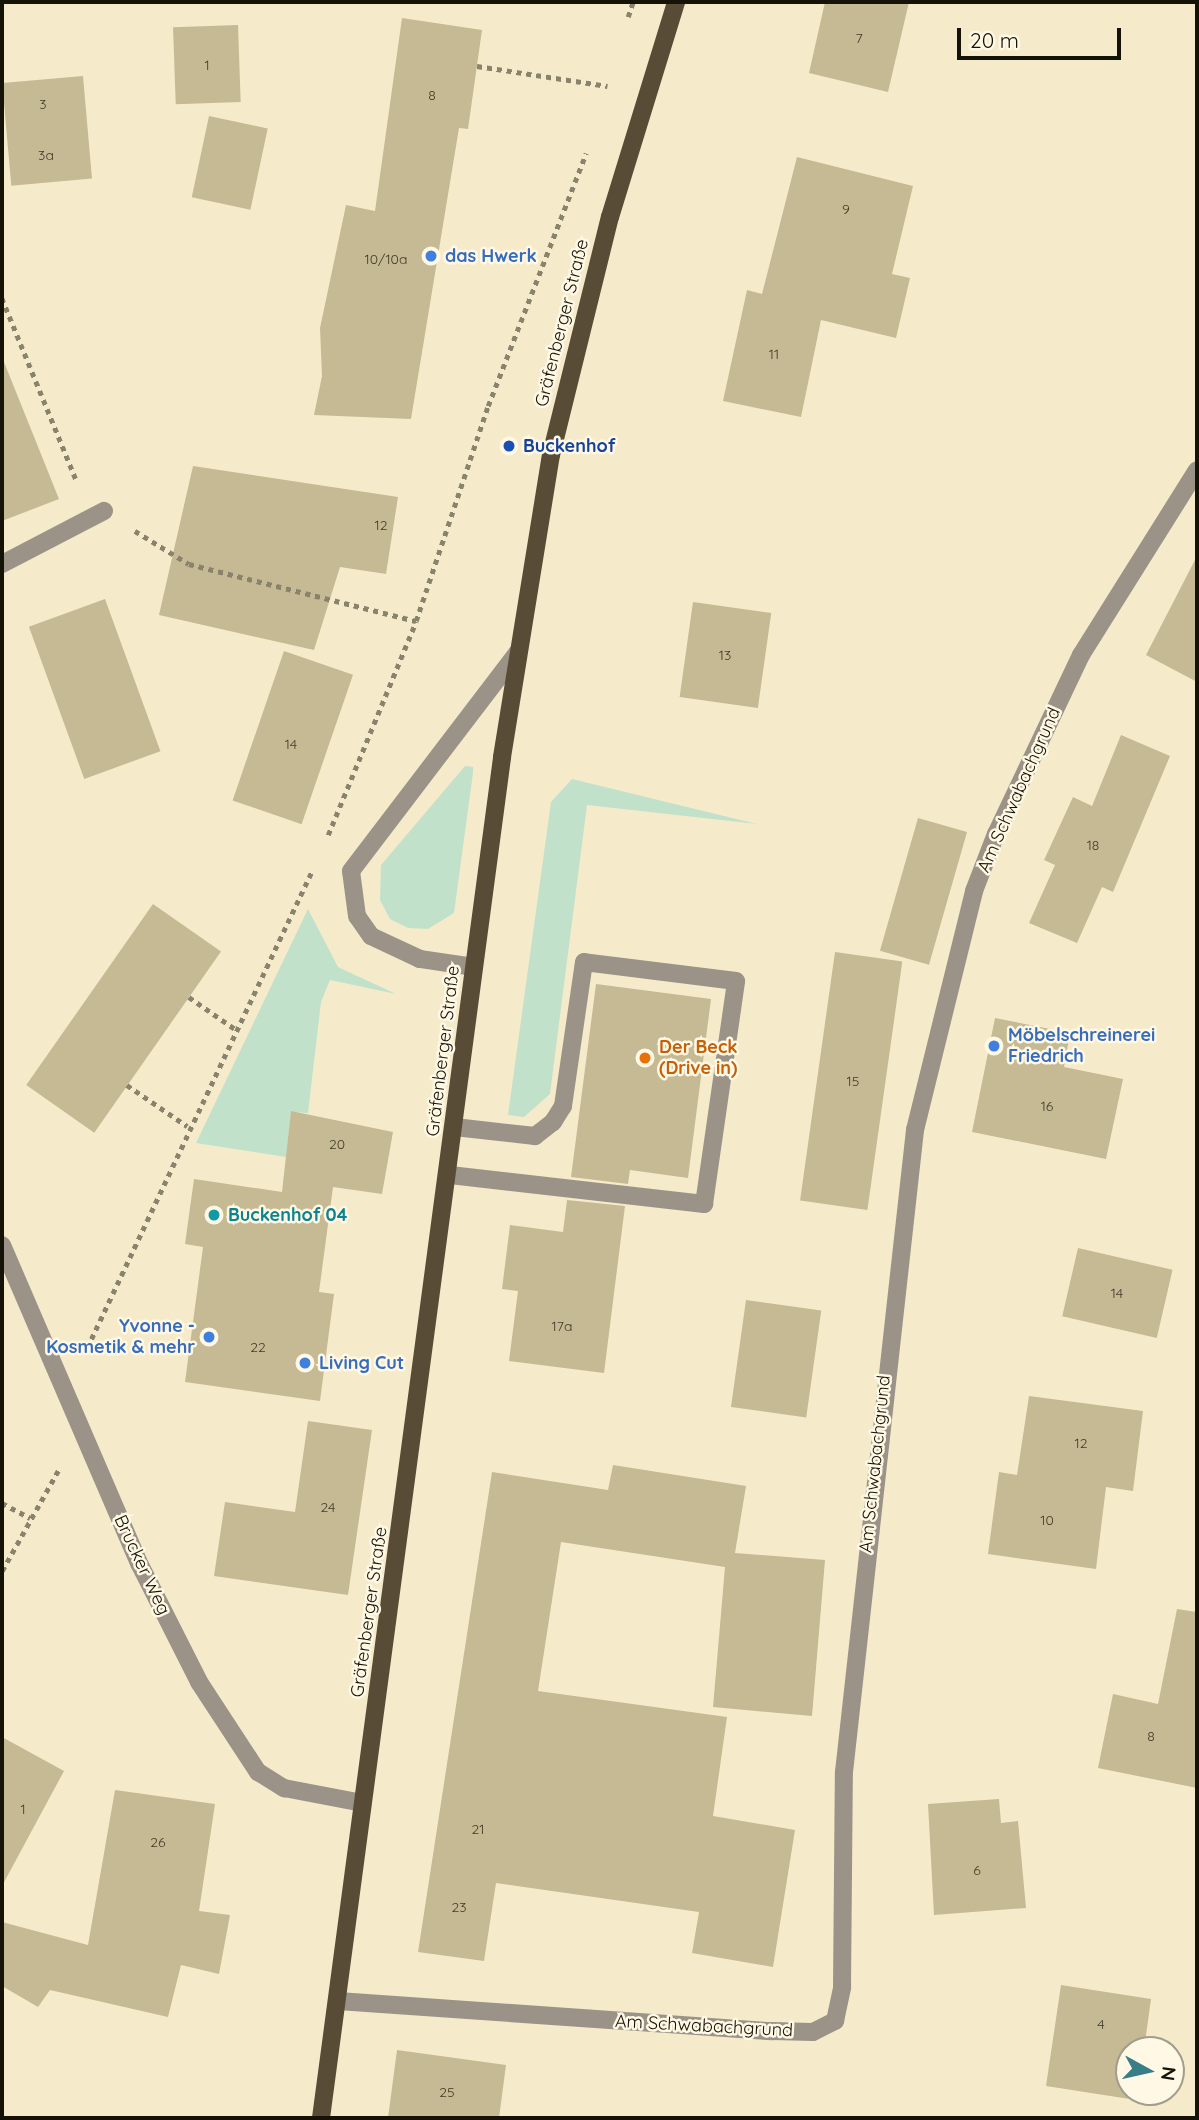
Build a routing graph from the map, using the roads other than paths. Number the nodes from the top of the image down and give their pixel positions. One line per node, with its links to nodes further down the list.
1 (676, 2): 5 (main road, Gräfenberger Straße)
2 (1197, 470): 11 (street, Am Schwabachgrund)
3 (104, 511): 4 (street)
4 (2, 565)
5 (518, 652): 6 (main road, Gräfenberger Straße); 6 (street)
6 (474, 967): 7 (main road, Gräfenberger Straße)
7 (455, 1127): 8 (main road, Gräfenberger Straße); 8 (street)
8 (450, 1175): 10 (main road, Gräfenberger Straße)
9 (2, 1245): 10 (street, Brucker Weg)
10 (363, 1804): 11 (main road, Gräfenberger Straße)
11 (338, 2001): 12 (main road, Gräfenberger Straße)
12 (321, 2118)

